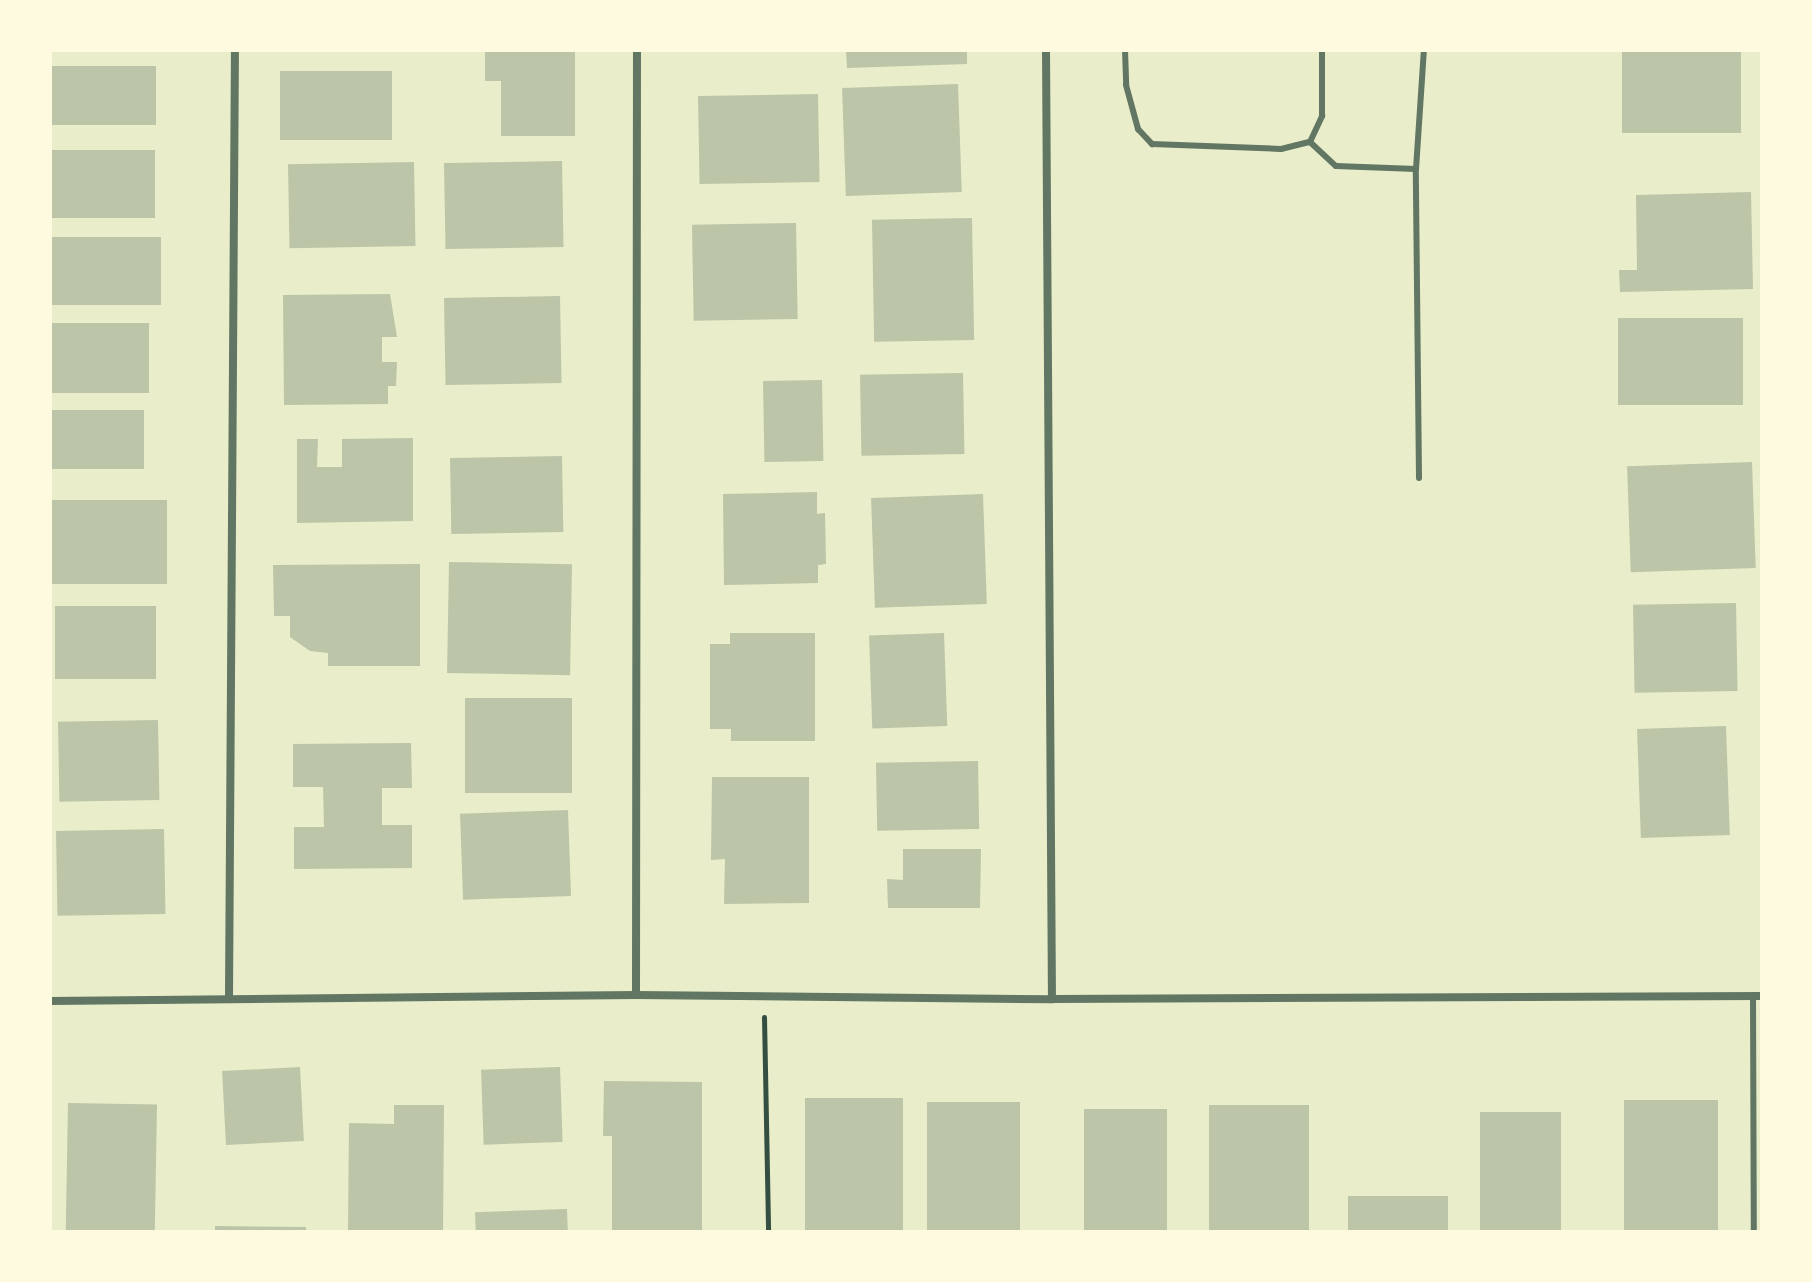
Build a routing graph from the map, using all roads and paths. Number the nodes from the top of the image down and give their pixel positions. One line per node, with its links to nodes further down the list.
1 (235, 50): 13 (street)
2 (637, 50): 10 (street)
3 (1046, 50): 14 (street)
4 (1125, 50): 7 (lane)
5 (1322, 50): 7 (lane)
6 (1424, 50): 8 (lane)
7 (1310, 142): 8 (lane)
8 (1416, 169): 9 (lane)
9 (1419, 478)
10 (636, 995): 11 (street); 13 (street)
11 (763, 996): 14 (street); 16 (path)
12 (1758, 996): 14 (street); 17 (lane)
13 (229, 997): 15 (street)
14 (1052, 999)
15 (50, 1001)
16 (768, 1232)
17 (1754, 1232)

